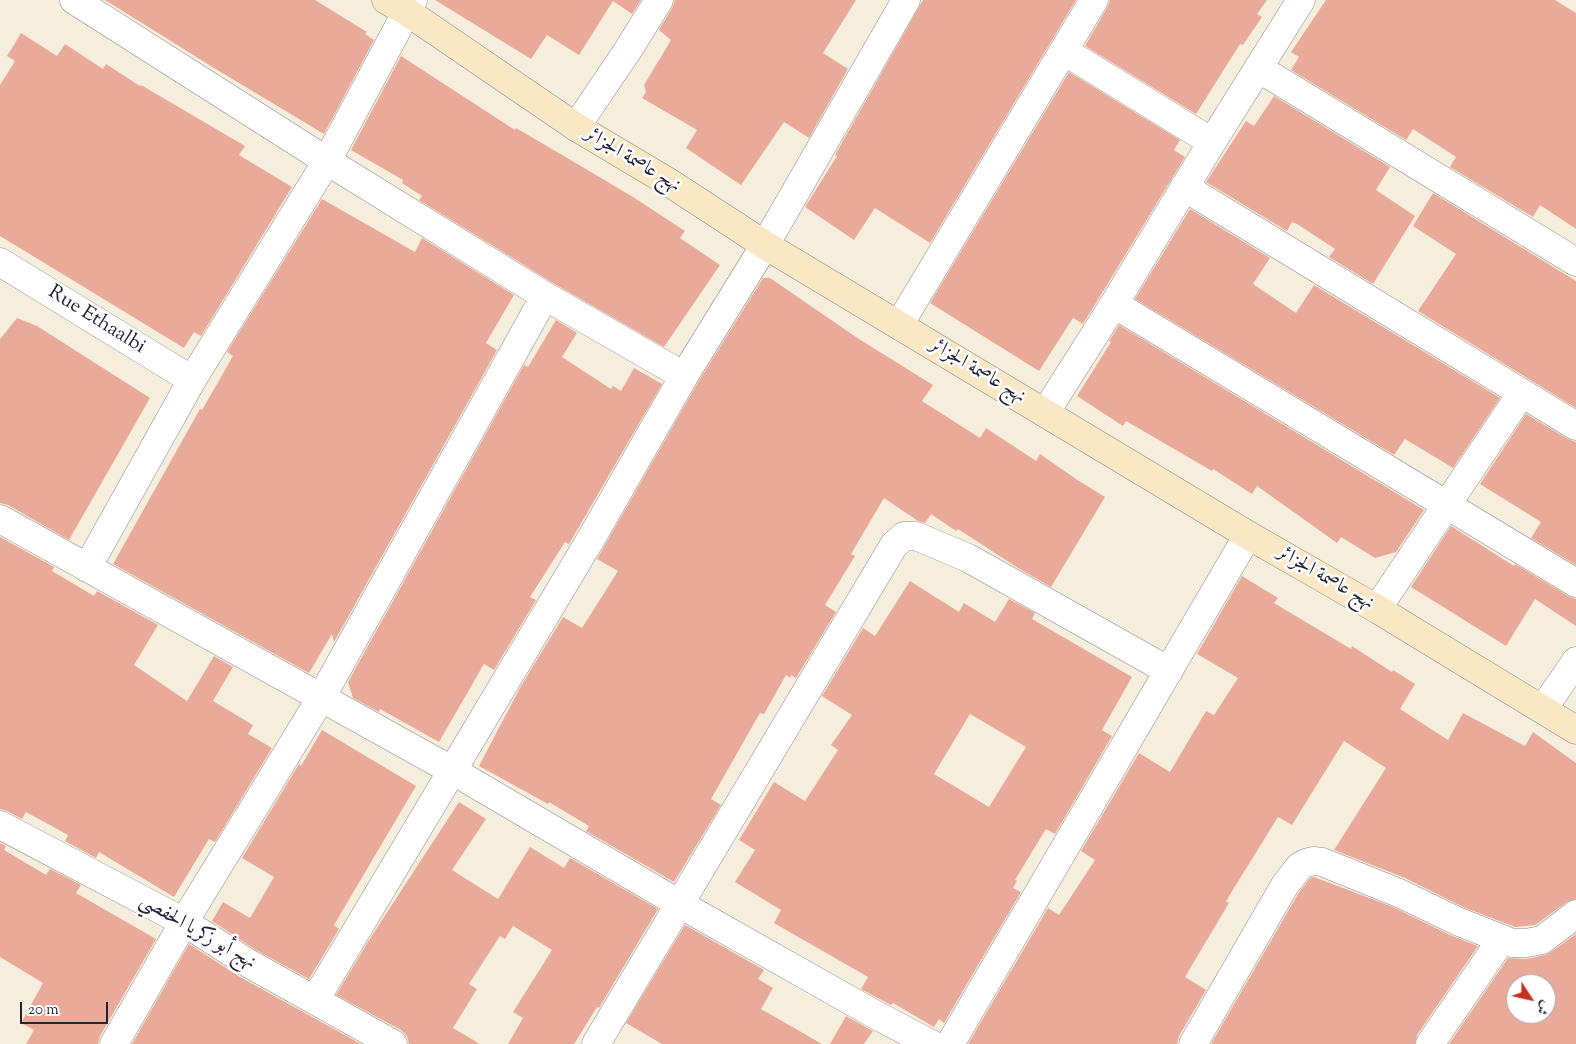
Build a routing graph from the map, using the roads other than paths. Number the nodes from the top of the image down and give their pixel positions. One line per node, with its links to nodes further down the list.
1 (74, 0): 11 (street)
2 (659, 0): 9 (street)
3 (906, 0): 13 (street)
4 (1094, 0): 7 (street)
5 (1301, 0): 8 (street)
6 (402, 4): 9 (street, نهج عاصمة الجزائر); 11 (street)
7 (1064, 51): 10 (street); 18 (street)
8 (1258, 68): 10 (street); 14 (street)
9 (576, 127): 13 (street, نهج عاصمة الجزائر)
10 (1212, 142): 12 (street)
11 (327, 161): 16 (street); 20 (street)
12 (1184, 187): 17 (street); 21 (street)
13 (764, 245): 18 (street, نهج عاصمة الجزائر); 19 (street)
14 (1576, 262)
15 (2, 269): 20 (street, Rue Ethaalbi)
16 (545, 296): 19 (street); 32 (street)
17 (1114, 304): 22 (street); 24 (street)
18 (899, 325): 22 (street, نهج عاصمة الجزائر)
19 (684, 376): 35 (street)
20 (192, 380): 27 (street)
21 (1521, 394): 23 (street); 24 (street)
22 (1045, 413): 26 (street, نهج عاصمة الجزائر)
23 (1576, 426)
24 (1446, 504): 28 (street); 29 (street)
25 (0, 520): 27 (street)
26 (1248, 535): 29 (street, نهج عاصمة الجزائر); 31 (street)
27 (87, 568): 32 (street)
28 (1576, 583)
29 (1377, 609): 33 (street, نهج عاصمة الجزائر)
30 (1576, 661): 33 (street)
31 (1169, 671): 37 (street); 46 (street)
32 (321, 698): 35 (street); 39 (street)
33 (1543, 709): 34 (street, نهج عاصمة الجزائر)
34 (1576, 730)
35 (453, 771): 37 (street); 41 (street)
36 (0, 824): 39 (street, نهج أبو زكريا الحفصي)
37 (678, 903): 44 (street); 45 (street)
38 (1576, 914): 40 (street)
39 (184, 922): 41 (street, نهج أبو زكريا الحفصي); 42 (street)
40 (1502, 940): 47 (street); 48 (street)
41 (314, 1000): 43 (street, نهج أبو زكريا الحفصي)
42 (114, 1044)
43 (393, 1044)
44 (596, 1044)
45 (930, 1044)
46 (950, 1044)
47 (1194, 1044)
48 (1430, 1044)

